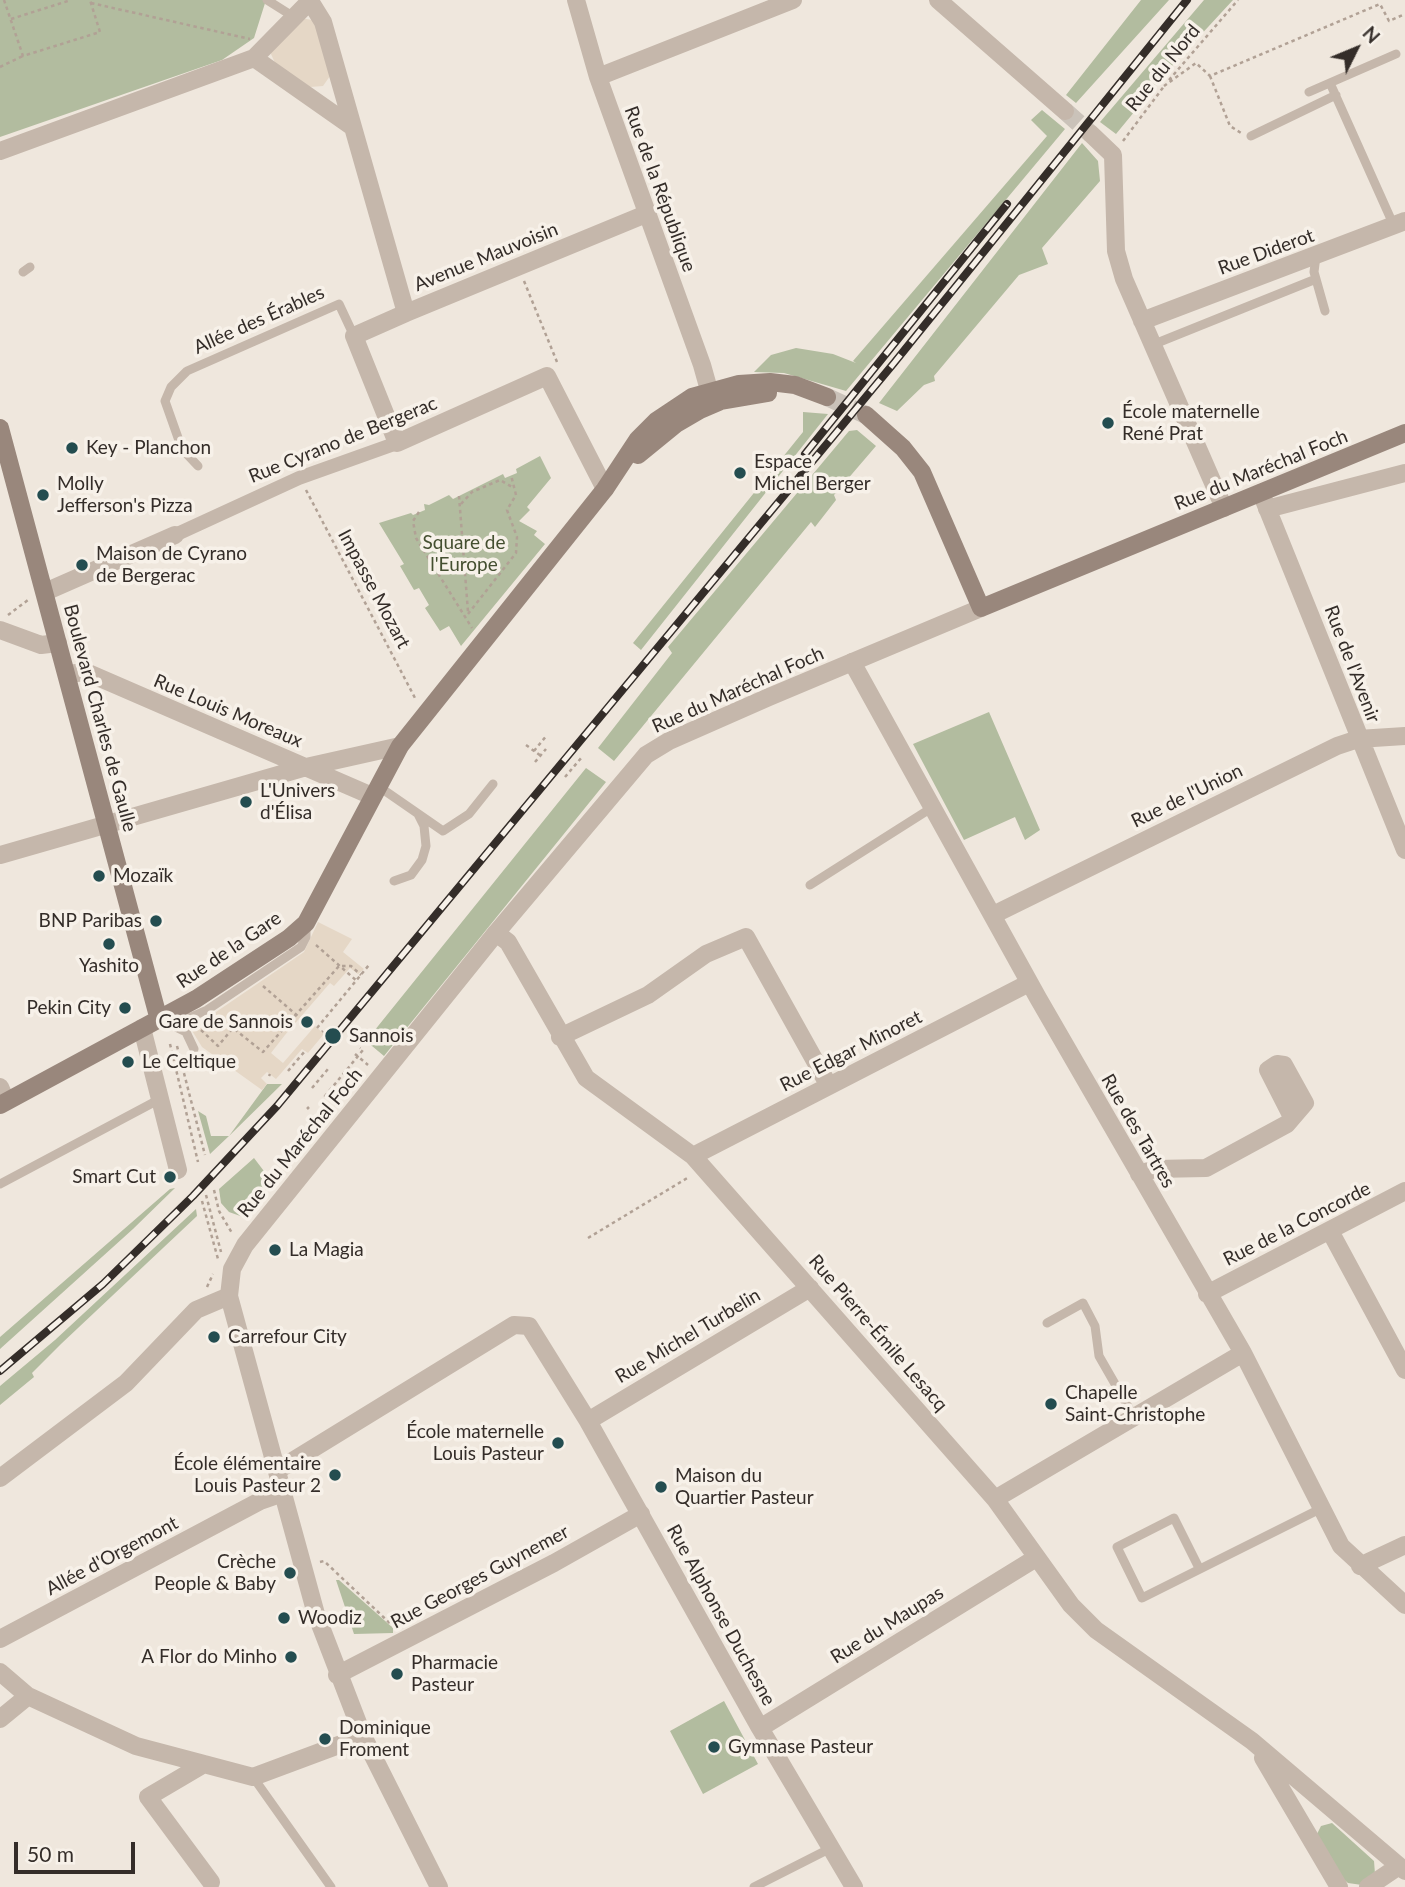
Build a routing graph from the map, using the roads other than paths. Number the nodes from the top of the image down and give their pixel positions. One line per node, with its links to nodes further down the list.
1 (267, 0): 6 (lane)
2 (576, 0): 9 (street, Rue de la République)
3 (793, 0): 9 (street)
4 (938, 0): 13 (street)
5 (310, 1): 6 (street); 14 (street, Avenue Mauvoisin)
6 (292, 8): 7 (street)
7 (252, 49): 14 (street); 17 (street)
8 (1396, 54): 10 (lane)
9 (598, 77): 18 (street, Rue de la République)
10 (1330, 82): 11 (lane); 12 (lane)
11 (1309, 92)
12 (1335, 95): 16 (lane); 19 (lane)
13 (1065, 111)
14 (351, 126): 23 (street, Avenue Mauvoisin)
15 (1091, 134): 24 (street)
16 (1251, 136)
17 (0, 151)
18 (646, 214): 23 (street, Avenue Mauvoisin); 27 (street, Rue de la République)
19 (1399, 223): 20 (street, Rue Diderot)
20 (1316, 256): 21 (lane); 24 (street, Rue Diderot)
21 (1316, 279): 22 (lane); 26 (lane)
22 (1325, 311)
23 (405, 313): 25 (street)
24 (1142, 321): 26 (street)
25 (354, 336): 31 (street); 33 (lane, Allée des Érables)
26 (1152, 345): 37 (street)
27 (709, 390): 32 (street); 32 (main road); 35 (main road)
28 (866, 415): 40 (main road)
29 (0, 428): 39 (main road, Boulevard Charles de Gaulle)
30 (1405, 433): 36 (main road, Rue du Maréchal Foch)
31 (397, 443): 35 (street, Rue Cyrano de Bergerac); 38 (street, Rue Cyrano de Bergerac)
32 (649, 444): 35 (main road)
33 (198, 466)
34 (1405, 473): 36 (street)
35 (605, 489): 47 (main road)
36 (1264, 501): 37 (main road, Rue du Maréchal Foch); 46 (street, Rue de l'Avenir)
37 (1224, 508): 40 (main road, Rue du Maréchal Foch)
38 (176, 535): 39 (street, Rue Cyrano de Bergerac)
39 (45, 592): 42 (main road, Boulevard Charles de Gaulle)
40 (981, 608): 43 (street, Rue du Maréchal Foch)
41 (2, 624): 42 (street)
42 (58, 643): 44 (main road, Boulevard Charles de Gaulle)
43 (852, 662): 51 (street, Rue des Tartres); 59 (street, Rue du Maréchal Foch)
44 (66, 674): 48 (street, Rue Louis Moreaux); 53 (main road, Boulevard Charles de Gaulle)
45 (1405, 736): 46 (street, Rue de l'Union)
46 (1358, 739): 54 (street, Rue de l'Avenir); 58 (street, Rue de l'Union)
47 (400, 746): 48 (street); 50 (main road)
48 (306, 767): 50 (street, Rue Louis Moreaux); 53 (street)
49 (494, 784): 52 (lane)
50 (375, 791): 52 (lane); 61 (main road, Rue de la Gare)
51 (933, 807): 57 (lane); 58 (street, Rue des Tartres)
52 (417, 812): 56 (lane)
53 (107, 825): 55 (street); 61 (main road, Boulevard Charles de Gaulle)
54 (1405, 850)
55 (0, 855)
56 (394, 881)
57 (810, 886)
58 (993, 915): 60 (street, Rue des Tartres)
59 (496, 933): 63 (street, Rue Pierre-Émile Lesacq); 77 (street, Rue du Maréchal Foch)
60 (1029, 983): 65 (street, Rue Edgar Minoret); 71 (street, Rue des Tartres)
61 (159, 1020): 62 (main road, Rue de la Gare); 64 (lane)
62 (142, 1028): 66 (main road, Rue de la Gare); 67 (street)
63 (560, 1037): 65 (street); 69 (street, Rue Pierre-Émile Lesacq)
64 (194, 1049)
65 (829, 1086): 69 (street, Rue Edgar Minoret)
66 (2, 1098)
67 (160, 1099): 70 (street); 72 (lane)
68 (1292, 1117): 71 (street)
69 (698, 1162): 75 (street, Rue Pierre-Émile Lesacq)
70 (178, 1170)
71 (1139, 1174): 76 (street, Rue des Tartres)
72 (0, 1184)
73 (1405, 1191): 74 (street, Rue de la Concorde)
74 (1330, 1231): 76 (street, Rue de la Concorde); 80 (street)
75 (810, 1288): 82 (street, Rue Michel Turbelin); 86 (street, Rue Pierre-Émile Lesacq)
76 (1207, 1294): 79 (street, Rue des Tartres)
77 (229, 1296): 83 (street); 84 (street)
78 (1047, 1323): 81 (lane)
79 (1243, 1353): 81 (street); 87 (street, Rue des Tartres)
80 (1405, 1370)
81 (1133, 1417): 86 (street)
82 (588, 1421): 83 (street, Rue Alphonse Duchesne); 88 (street, Rue Alphonse Duchesne)
83 (278, 1470): 85 (street)
84 (0, 1478)
85 (283, 1493): 94 (street, Allée d'Orgemont); 96 (street)
86 (995, 1499): 90 (street, Rue Pierre-Émile Lesacq)
87 (1320, 1509): 91 (street, Rue des Tartres); 92 (lane)
88 (641, 1514): 96 (street, Rue Georges Guynemer); 99 (street, Rue Alphonse Duchesne)
89 (1405, 1545): 91 (street)
90 (1037, 1558): 99 (street, Rue du Maupas); 101 (street, Rue Pierre-Émile Lesacq)
91 (1360, 1566): 93 (street, Rue des Tartres)
92 (1199, 1568): 92 (lane)
93 (1405, 1605)
94 (0, 1639)
95 (0, 1672): 97 (street)
96 (337, 1675): 100 (street)
97 (28, 1696): 98 (street); 102 (street)
98 (0, 1719)
99 (760, 1728): 104 (street, Rue Alphonse Duchesne)
100 (363, 1736): 103 (street); 108 (street)
101 (1252, 1741): 105 (street, Rue Pierre-Émile Lesacq); 111 (street, Rue Pierre-Émile Lesacq)
102 (204, 1764): 103 (street); 106 (street)
103 (253, 1777): 107 (lane)
104 (831, 1848): 109 (lane); 110 (street, Rue Alphonse Duchesne)
105 (1402, 1869): 112 (street)
106 (211, 1882)
107 (331, 1887)
108 (439, 1887)
109 (754, 1887)
110 (854, 1887)
111 (1339, 1887)
112 (1368, 1887)

